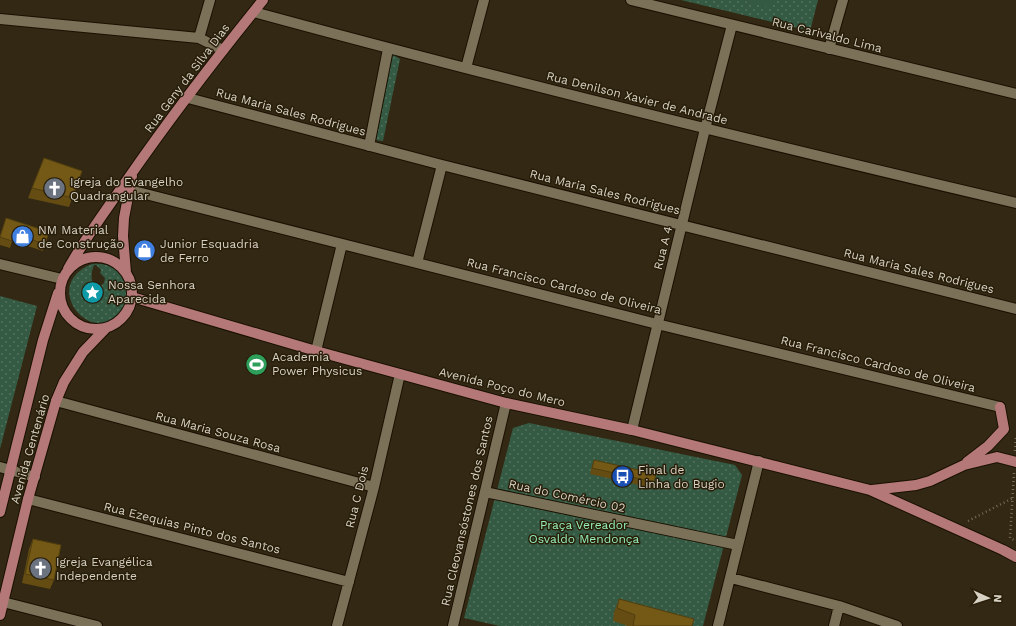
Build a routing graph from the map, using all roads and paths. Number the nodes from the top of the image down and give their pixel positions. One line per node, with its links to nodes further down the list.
1 (210, 0): 9 (street)
2 (264, 0): 6 (main road, Rua Geny da Silva Dias)
3 (484, 0): 13 (street)
4 (631, 0): 8 (street, Rua Carivaldo Lima)
5 (843, 0): 11 (street)
6 (254, 12): 10 (street, Rua Denilson Xavier de Andrade); 12 (main road, Rua Geny da Silva Dias)
7 (0, 19): 9 (street)
8 (732, 25): 11 (street, Rua Carivaldo Lima); 16 (street, Rua A 4)
9 (199, 38): 12 (street)
10 (388, 49): 13 (street, Rua Denilson Xavier de Andrade); 17 (street)
11 (830, 49): 14 (street, Rua Carivaldo Lima)
12 (223, 50): 15 (main road, Rua Geny da Silva Dias)
13 (466, 68): 16 (street, Rua Denilson Xavier de Andrade)
14 (1016, 94)
15 (188, 98): 17 (street, Rua Maria Sales Rodrigues); 19 (main road, Rua Geny da Silva Dias)
16 (705, 129): 20 (street, Rua Denilson Xavier de Andrade); 21 (street, Rua A 4)
17 (369, 146): 18 (street, Rua Maria Sales Rodrigues)
18 (442, 165): 21 (street, Rua Maria Sales Rodrigues); 23 (street)
19 (126, 188): 22 (street, Rua Francisco Cardoso de Oliveira); 25 (main road, Rua Geny da Silva Dias); 26 (main road, Rua Geny da Silva Dias)
20 (1016, 203)
21 (682, 225): 30 (street, Rua Maria Sales Rodrigues); 31 (street, Rua A 4)
22 (342, 244): 23 (street, Rua Francisco Cardoso de Oliveira); 33 (street)
23 (418, 263): 31 (street, Rua Francisco Cardoso de Oliveira)
24 (0, 264): 27 (street)
25 (68, 269): 26 (main road); 27 (main road)
26 (126, 273): 29 (main road)
27 (62, 279): 28 (main road)
28 (59, 291): 32 (main road); 43 (main road, Avenida Centenário)
29 (132, 297): 32 (main road); 33 (main road, Avenida Poço do Mero)
30 (1016, 309)
31 (657, 324): 37 (street, Rua Francisco Cardoso de Oliveira); 38 (street, Rua A 4)
32 (106, 328): 35 (main road, Avenida Centenário)
33 (316, 351): 34 (main road, Avenida Poço do Mero)
34 (400, 374): 36 (main road, Avenida Poço do Mero); 45 (street, Rua C Dois)
35 (56, 402): 44 (main road, Avenida Centenário); 45 (street, Rua Maria Souza Rosa)
36 (506, 402): 38 (main road, Avenida Poço do Mero); 47 (street, Rua Cleovansóstones dos Santos)
37 (1000, 407): 42 (main road)
38 (632, 430): 40 (main road, Avenida Poço do Mero)
39 (1016, 437): 41 (path)
40 (759, 461): 46 (main road, Avenida Poço do Mero); 53 (street)
41 (1015, 462): 42 (main road, Avenida Poço do Mero); 48 (path)
42 (964, 465): 46 (main road, Avenida Poço do Mero)
43 (5, 468): 44 (street); 50 (main road, Avenida Centenário)
44 (35, 477): 49 (main road, Avenida Centenário)
45 (374, 487): 56 (street, Rua C Dois)
46 (870, 490): 54 (main road, Avenida Poço do Mero)
47 (485, 492): 53 (street, Rua do Comércio 02); 62 (street, Rua Cleovansóstones dos Santos)
48 (1013, 498): 51 (path); 52 (path)
49 (28, 499): 56 (street, Rua Ezequias Pinto dos Santos); 57 (main road, Avenida Centenário)
50 (0, 512)
51 (968, 521)
52 (1016, 541)
53 (738, 545): 55 (street)
54 (1016, 557)
55 (731, 578): 58 (street); 63 (street)
56 (349, 582): 61 (street, Rua C Dois)
57 (3, 602): 59 (main road, Avenida Centenário); 60 (street)
58 (839, 606): 64 (street); 65 (street)
59 (0, 614)
60 (97, 626)
61 (337, 626)
62 (453, 626)
63 (718, 626)
64 (834, 626)
65 (897, 626)

